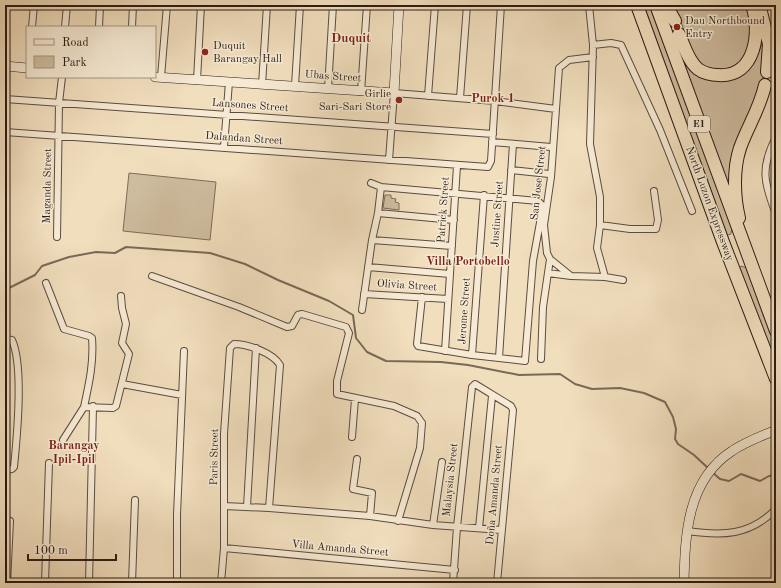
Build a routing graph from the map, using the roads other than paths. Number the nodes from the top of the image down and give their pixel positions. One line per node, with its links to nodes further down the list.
1 (34, 5): 23 (street)
2 (67, 5): 24 (street)
3 (100, 5): 25 (street)
4 (133, 5): 26 (street)
5 (167, 5): 34 (street)
6 (201, 5): 36 (street)
7 (267, 5): 38 (street)
8 (300, 5): 40 (street)
9 (333, 5): 41 (street)
10 (367, 5): 42 (street)
11 (399, 5): 43 (street)
12 (435, 5): 44 (street)
13 (467, 5): 45 (street)
14 (501, 5): 47 (street)
15 (589, 5): 28 (street)
16 (627, 5): 29 (highway)
17 (637, 5): 29 (highway, North Luzon Expressway / E1)
18 (656, 5): 77 (highway, North Luzon Expressway / E1)
19 (666, 5): 22 (highway)
20 (752, 5): 27 (highway)
21 (760, 5): 33 (highway)
22 (675, 21)
23 (32, 26)
24 (65, 26)
25 (99, 26)
26 (132, 26)
27 (679, 34)
28 (593, 45): 30 (street); 70 (street)
29 (654, 55): 101 (highway, North Luzon Expressway / E1)
30 (593, 57): 49 (street, San Jose Street); 74 (street)
31 (5, 66): 32 (street)
32 (26, 68)
33 (767, 72)
34 (158, 77): 36 (street, Ubas Street)
35 (62, 78): 48 (street, Maganda Street)
36 (197, 80): 37 (street, Ubas Street)
37 (229, 82): 38 (street, Ubas Street); 50 (street)
38 (262, 85): 40 (street, Ubas Street)
39 (765, 85): 77 (highway)
40 (295, 86): 41 (street, Ubas Street)
41 (328, 89): 42 (street, Ubas Street)
42 (361, 92): 43 (street, Ubas Street)
43 (394, 93): 44 (street, Ubas Street); 51 (street)
44 (428, 96): 45 (street, Ubas Street)
45 (460, 98): 47 (street, Ubas Street)
46 (5, 99): 48 (street, Lansones Street)
47 (495, 101): 49 (street, Ubas Street); 53 (street)
48 (59, 103): 50 (street, Lansones Street); 54 (street, Maganda Street)
49 (556, 109): 79 (street, San Jose Street)
50 (226, 114): 51 (street, Lansones Street); 59 (street)
51 (392, 126): 53 (street, Lansones Street); 60 (street)
52 (5, 132): 54 (street, Dalandan Street)
53 (493, 134): 56 (street)
54 (58, 136): 59 (street, Dalandan Street); 75 (street, Maganda Street)
55 (776, 137): 72 (street)
56 (492, 142): 57 (street); 61 (street, Dalandan Street)
57 (513, 144): 58 (street); 62 (street, Justine Street)
58 (551, 147)
59 (224, 148): 60 (street, Dalandan Street)
60 (389, 160): 61 (street, Dalandan Street)
61 (457, 166): 67 (street, Patrick Street)
62 (511, 170): 63 (street); 69 (street, Justine Street)
63 (549, 174)
64 (371, 184): 65 (street)
65 (381, 187): 67 (street); 71 (street)
66 (654, 190): 74 (street)
67 (456, 193): 68 (street); 73 (street, Patrick Street)
68 (484, 196): 69 (street); 98 (street, Jerome Street)
69 (511, 198): 99 (street, Justine Street); 99 (street)
70 (692, 211)
71 (378, 213): 73 (street); 76 (street)
72 (776, 214)
73 (454, 220): 78 (street, Patrick Street)
74 (600, 225): 85 (street)
75 (57, 237)
76 (372, 240): 78 (street); 80 (street)
77 (742, 243): 93 (highway, North Luzon Expressway / E1)
78 (452, 246): 82 (street, Patrick Street)
79 (550, 259): 81 (street); 84 (street)
80 (368, 267): 82 (street); 88 (street)
81 (548, 273): 84 (street); 100 (street)
82 (450, 274): 91 (street, Patrick Street)
83 (152, 276): 105 (street)
84 (571, 276): 85 (street)
85 (605, 277): 86 (street)
86 (623, 280)
87 (46, 283): 107 (street)
88 (364, 294): 90 (street, Olivia Street); 92 (street)
89 (122, 296): 102 (street)
90 (422, 297): 91 (street, Olivia Street); 97 (street)
91 (448, 299): 97 (street, Patrick Street)
92 (362, 310)
93 (776, 331)
94 (5, 339): 114 (street)
95 (256, 348): 116 (street, Paris Street); 117 (street); 118 (street)
96 (184, 351): 103 (street)
97 (445, 351): 98 (street)
98 (472, 355): 99 (street)
99 (499, 358)
100 (541, 359)
101 (776, 379)
102 (122, 384): 103 (street); 106 (street)
103 (182, 395): 134 (street)
104 (492, 396): 124 (street, Malaysia Street); 125 (street); 126 (street, Doña Amanda Street)
105 (355, 399): 109 (street); 122 (street)
106 (93, 406): 107 (street); 132 (street)
107 (84, 407): 110 (street)
108 (776, 430): 127 (street)
109 (352, 437)
110 (63, 440)
111 (357, 459): 120 (street)
112 (442, 462): 123 (street)
113 (49, 463): 131 (street)
114 (5, 470)
115 (135, 500): 133 (street)
116 (224, 506): 117 (street); 128 (street, Paris Street)
117 (247, 507): 118 (street)
118 (268, 508): 120 (street)
119 (776, 509): 127 (street)
120 (370, 516): 122 (street)
121 (10, 521): 130 (street)
122 (398, 522): 123 (street)
123 (433, 525): 124 (street)
124 (457, 527): 125 (street); 129 (street, Malaysia Street)
125 (479, 528): 126 (street)
126 (501, 530): 137 (street, Doña Amanda Street)
127 (688, 530): 138 (street)
128 (224, 548): 129 (street, Villa Amanda Street); 135 (street, Paris Street)
129 (455, 570): 136 (street, Malaysia Street)
130 (7, 583)
131 (45, 583)
132 (89, 583)
133 (132, 583)
134 (177, 583)
135 (221, 583)
136 (453, 583)
137 (497, 583)
138 (684, 583)

